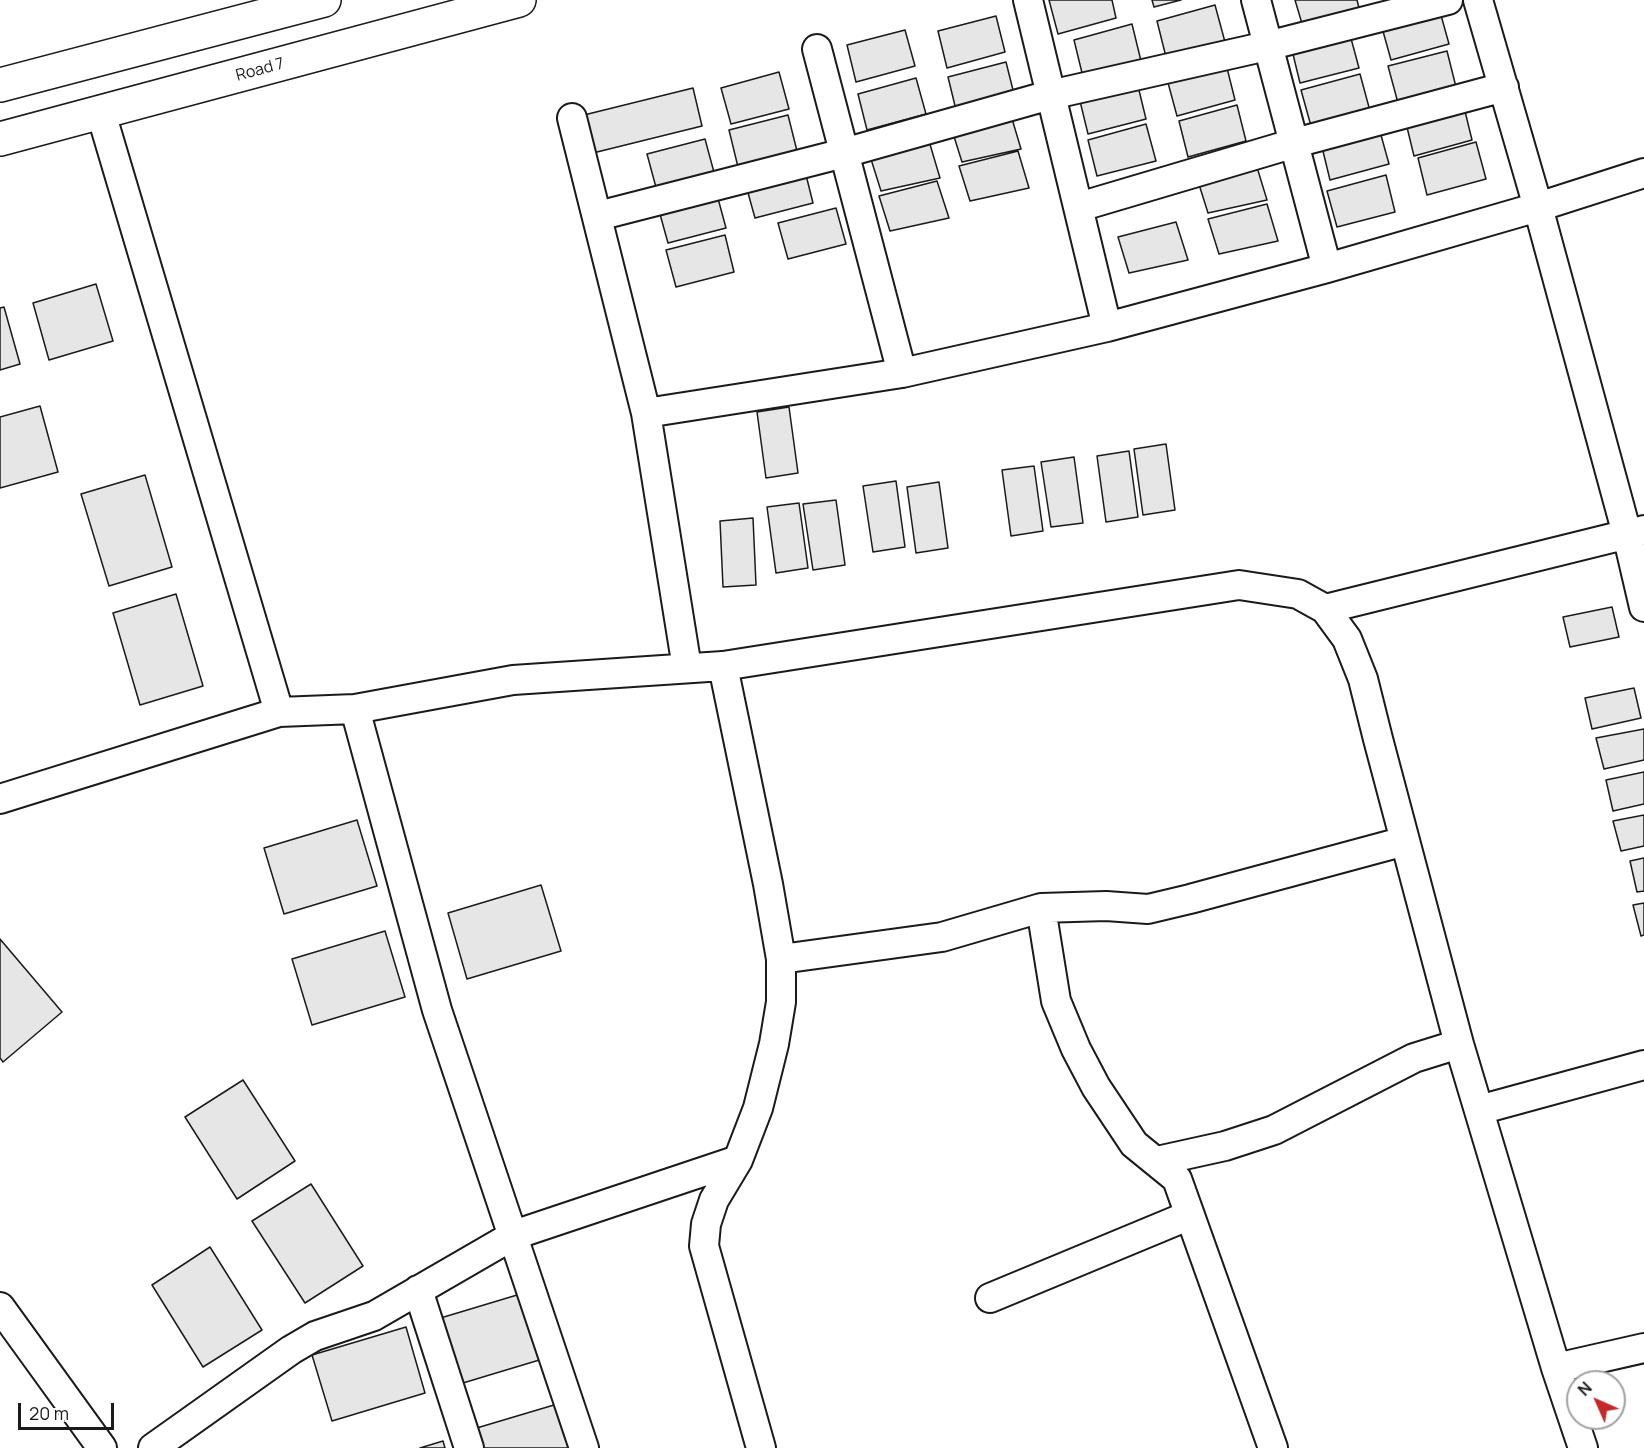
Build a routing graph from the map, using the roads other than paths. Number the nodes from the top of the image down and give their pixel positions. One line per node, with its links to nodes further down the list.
1 (324, 0): 9 (main road)
2 (519, 0): 12 (main road, Road 7)
3 (1028, 0): 11 (street)
4 (1256, 0): 7 (street)
5 (1448, 0): 7 (street)
6 (1478, 0): 10 (street)
7 (1267, 46): 11 (street); 15 (street)
8 (816, 49): 16 (street)
9 (0, 85)
10 (1504, 87): 15 (street); 19 (street)
11 (1050, 95): 16 (street); 18 (street)
12 (101, 113): 14 (main road, Road 7); 31 (street)
13 (572, 118): 20 (street)
14 (0, 139)
15 (1295, 143): 18 (street); 21 (street)
16 (844, 153): 20 (street); 23 (street)
17 (1644, 173): 19 (street)
18 (1079, 207): 22 (street)
19 (1538, 207): 21 (street); 25 (street)
20 (598, 216): 24 (street)
21 (1327, 268): 22 (street)
22 (1107, 327): 23 (street)
23 (902, 373): 24 (street)
24 (646, 413): 29 (street)
25 (1636, 532): 26 (street); 27 (street)
26 (1644, 607)
27 (1325, 609): 28 (street); 33 (street)
28 (723, 666): 29 (street); 35 (street)
29 (687, 668): 30 (street)
30 (355, 708): 31 (street); 42 (street)
31 (279, 712): 32 (street)
32 (0, 799)
33 (1404, 841): 34 (street); 36 (street)
34 (1041, 908): 35 (street); 40 (street)
35 (781, 959): 39 (street)
36 (1459, 1044): 38 (street); 40 (street)
37 (1644, 1065): 38 (street)
38 (1479, 1110): 47 (street)
39 (738, 1160): 42 (street); 52 (street)
40 (1157, 1161): 41 (street)
41 (1190, 1215): 44 (street); 53 (street)
42 (514, 1235): 43 (street); 51 (street)
43 (418, 1290): 49 (street); 50 (street)
44 (990, 1298)
45 (0, 1307): 48 (street)
46 (1644, 1347): 47 (street)
47 (1556, 1368): 54 (street)
48 (102, 1448)
49 (153, 1448)
50 (470, 1448)
51 (584, 1448)
52 (761, 1448)
53 (1272, 1448)
54 (1583, 1448)

